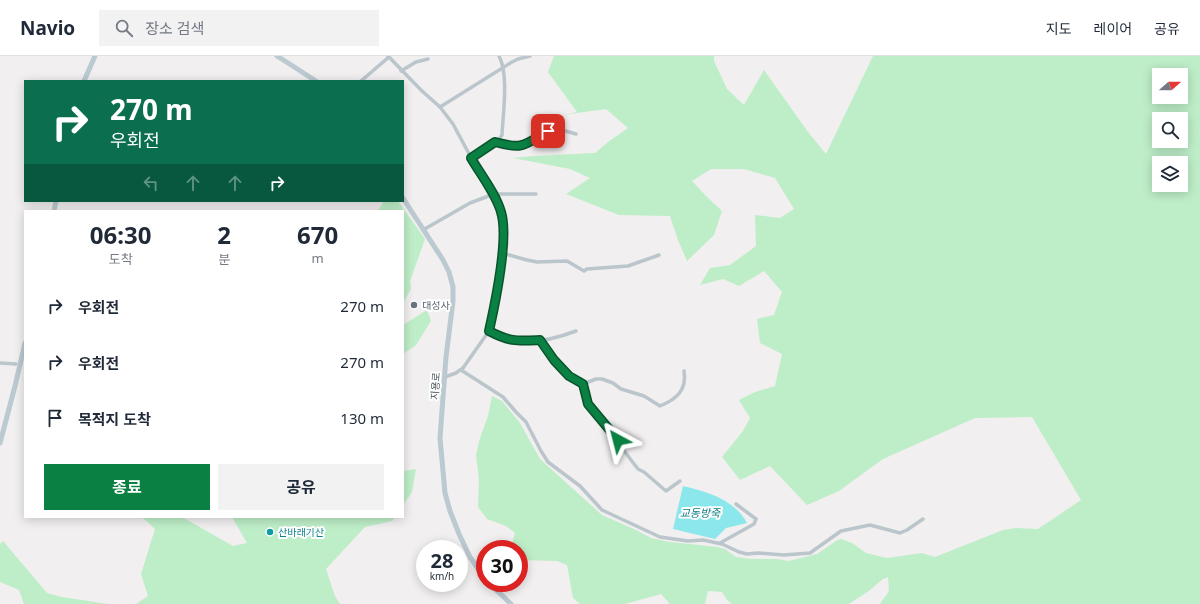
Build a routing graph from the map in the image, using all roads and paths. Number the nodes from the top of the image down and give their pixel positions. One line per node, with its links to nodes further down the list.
1 (95, 56): 9 (street)
2 (278, 56): 10 (street)
3 (499, 56): 7 (street)
4 (530, 56): 7 (street)
5 (388, 57): 8 (street); 11 (street)
6 (428, 59): 8 (street)
7 (503, 68): 12 (street); 14 (street)
8 (401, 70): 12 (street)
9 (84, 80)
10 (314, 80)
11 (362, 80)
12 (440, 107): 15 (street)
13 (576, 134): 14 (street)
14 (495, 142): 15 (street)
15 (471, 158): 16 (street)
16 (494, 194): 17 (street); 19 (street); 20 (street)
17 (536, 194)
18 (404, 200): 19 (street, 지용로)
19 (423, 230): 30 (street, 지용로)
20 (502, 253): 21 (street); 22 (street)
21 (659, 256)
22 (489, 331): 24 (street); 28 (street)
23 (576, 331): 24 (street)
24 (540, 340): 31 (street)
25 (24, 347): 32 (street)
26 (0, 362): 27 (street)
27 (16, 364)
28 (461, 370): 30 (street); 36 (street)
29 (684, 371): 31 (street)
30 (445, 377): 37 (street, 지용로)
31 (583, 384): 33 (street)
32 (0, 443)
33 (680, 481)
34 (736, 504): 36 (street)
35 (923, 520): 36 (street)
36 (719, 543)
37 (476, 566)
38 (498, 592): 39 (street)
39 (511, 604)

